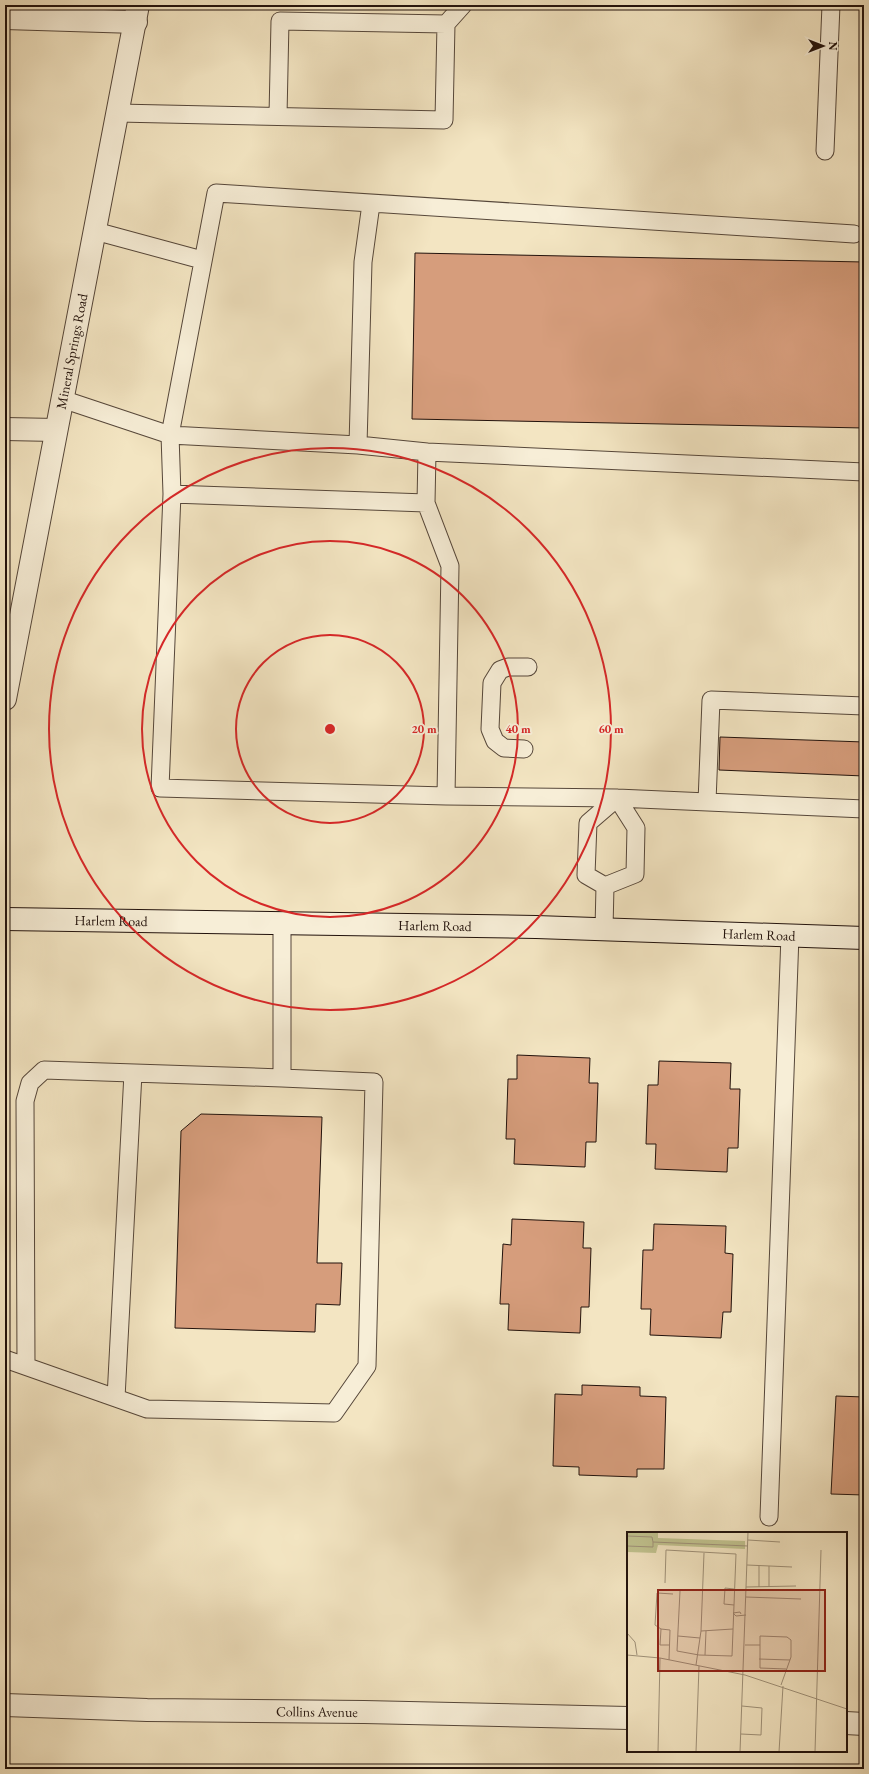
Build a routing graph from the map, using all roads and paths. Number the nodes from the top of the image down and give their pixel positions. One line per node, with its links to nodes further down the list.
1 (463, 5): 5 (lane)
2 (831, 5): 8 (lane)
3 (137, 13): 4 (street); 6 (street, Mineral Springs Road)
4 (5, 18)
5 (446, 24): 7 (lane); 7 (lane)
6 (118, 113): 7 (lane); 10 (street, Mineral Springs Road)
7 (278, 116)
8 (825, 151)
9 (371, 204): 11 (lane); 12 (lane); 17 (lane)
10 (94, 231): 12 (lane); 13 (street, Mineral Springs Road)
11 (854, 234)
12 (202, 260): 16 (lane)
13 (62, 399): 15 (street, Mineral Springs Road); 16 (lane)
14 (5, 429): 15 (street)
15 (56, 430): 23 (street, Mineral Springs Road)
16 (170, 435): 17 (lane); 20 (lane)
17 (358, 445): 18 (lane)
18 (427, 452): 19 (lane); 21 (lane)
19 (864, 472)
20 (172, 494): 21 (lane); 26 (lane)
21 (426, 503): 26 (lane)
22 (528, 667): 25 (lane)
23 (5, 699)
24 (864, 706): 28 (lane)
25 (524, 749)
26 (446, 796): 27 (lane)
27 (617, 798): 28 (lane); 30 (lane); 30 (lane)
28 (707, 802): 29 (lane)
29 (864, 810)
30 (605, 886): 33 (lane)
31 (5, 919): 32 (street, Harlem Road)
32 (282, 923): 33 (street, Harlem Road); 37 (lane)
33 (604, 929): 34 (street, Harlem Road)
34 (790, 935): 35 (street, Harlem Road); 41 (lane)
35 (864, 938)
36 (133, 1073): 37 (lane); 39 (lane); 40 (lane)
37 (282, 1078): 40 (lane)
38 (5, 1358): 39 (lane)
39 (26, 1365): 40 (lane)
40 (116, 1398)
41 (769, 1517)
42 (5, 1705): 43 (street, Collins Avenue)
43 (627, 1718)
44 (847, 1723): 45 (street)
45 (864, 1724)

